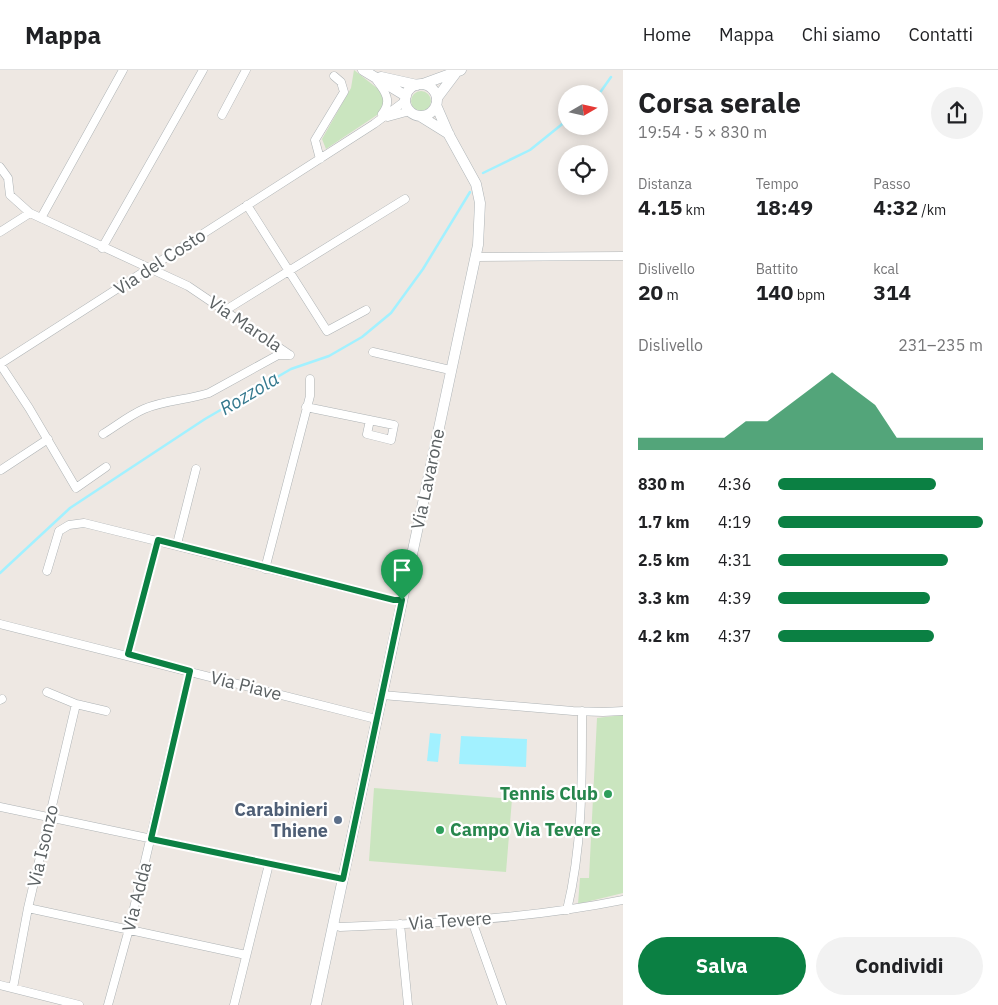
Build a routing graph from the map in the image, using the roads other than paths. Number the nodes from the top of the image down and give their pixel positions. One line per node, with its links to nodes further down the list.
1 (123, 70): 21 (street)
2 (203, 70): 23 (street)
3 (246, 70): 12 (street)
4 (362, 70): 6 (main road)
5 (458, 72): 8 (main road); 10 (main road)
6 (372, 75): 8 (main road); 9 (main road); 14 (street)
7 (334, 76): 16 (street)
8 (420, 85): 9 (main road); 10 (main road)
9 (406, 98): 11 (main road); 14 (street, Via del Costo)
10 (437, 101): 13 (main road); 15 (main road, Via Lavarone)
11 (410, 111): 13 (main road); 14 (street, Via del Costo)
12 (222, 115)
13 (420, 116): 15 (main road, Via Lavarone)
14 (377, 121): 16 (street, Via del Costo)
15 (449, 135): 25 (main road, Via Lavarone)
16 (320, 159): 19 (street, Via del Costo)
17 (0, 167): 20 (street)
18 (405, 199): 27 (street)
19 (247, 206): 26 (street, Via del Costo); 27 (street)
20 (30, 213): 21 (street); 22 (street)
21 (42, 218): 23 (street)
22 (0, 232)
23 (102, 248): 26 (street)
24 (623, 256): 25 (street)
25 (476, 257): 32 (main road, Via Lavarone)
26 (150, 269): 31 (street, Via del Costo); 36 (street, Via Marola)
27 (289, 271): 28 (street); 29 (street)
28 (229, 308)
29 (366, 310)
30 (373, 352): 32 (street)
31 (0, 364): 37 (street)
32 (450, 370): 45 (main road, Via Lavarone)
33 (310, 379): 34 (street)
34 (306, 407): 35 (street); 43 (street)
35 (370, 420)
36 (103, 434)
37 (48, 439): 38 (street); 39 (street)
38 (106, 467)
39 (2, 470)
40 (196, 470): 42 (street)
41 (158, 540): 42 (street); 44 (street); 47 (street)
42 (177, 544): 43 (street)
43 (265, 569): 45 (street)
44 (47, 571)
45 (402, 600): 50 (main road, Via Lavarone)
46 (0, 624): 47 (street, Via Piave)
47 (128, 654): 48 (street, Via Piave)
48 (190, 671): 55 (street, Via Piave); 58 (street, Via Adda)
49 (47, 692): 51 (street)
50 (382, 695): 53 (street); 55 (main road, Via Lavarone)
51 (76, 704): 52 (street); 57 (street, Via Isonzo)
52 (106, 711)
53 (582, 711): 54 (street); 63 (street)
54 (623, 711)
55 (376, 719): 60 (main road, Via Lavarone)
56 (0, 807): 57 (street)
57 (50, 818): 58 (street); 62 (street, Via Isonzo)
58 (151, 839): 59 (street); 67 (street, Via Adda)
59 (269, 864): 60 (street); 68 (street)
60 (343, 879): 66 (main road, Via Lavarone)
61 (623, 900): 63 (street, Via Tevere)
62 (28, 908): 67 (street); 70 (street, Via Isonzo)
63 (567, 910): 64 (street, Via Tevere)
64 (472, 921): 65 (street, Via Tevere); 76 (street)
65 (400, 924): 66 (street, Via Tevere); 75 (street)
66 (333, 925): 74 (main road, Via Lavarone)
67 (129, 928): 68 (street); 72 (street, Via Adda)
68 (246, 955): 73 (street)
69 (0, 985): 70 (street)
70 (13, 988): 71 (street)
71 (79, 1005)
72 (108, 1005)
73 (234, 1005)
74 (316, 1005)
75 (408, 1005)
76 (502, 1005)

